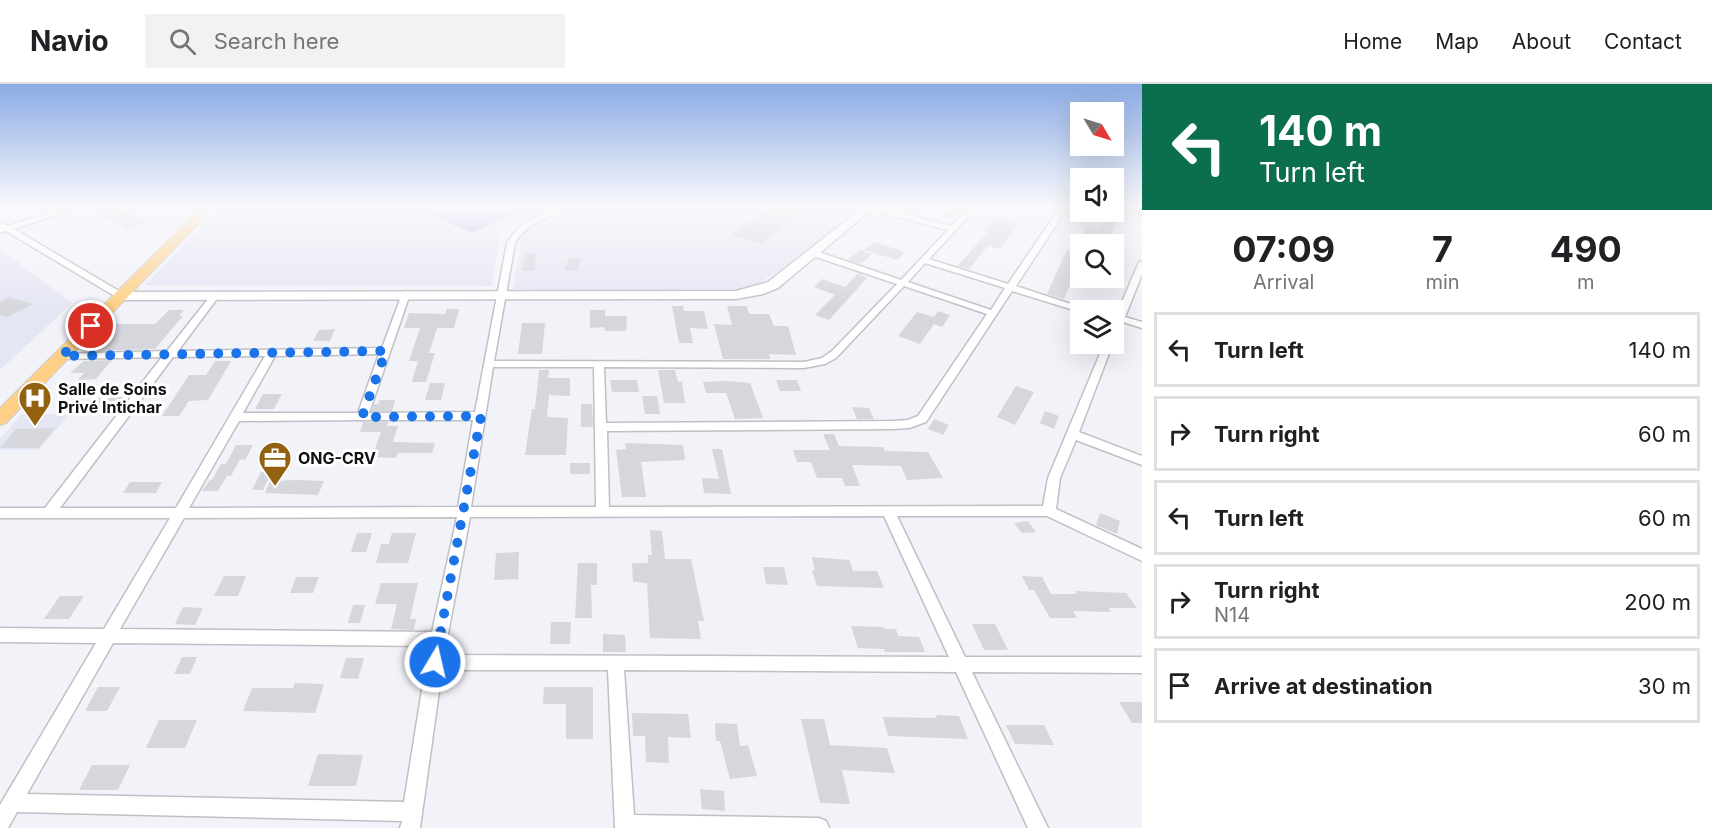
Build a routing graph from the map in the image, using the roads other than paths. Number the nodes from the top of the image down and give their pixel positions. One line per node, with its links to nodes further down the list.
1 (23, 240): 15 (street)
2 (176, 240): 15 (main road)
3 (512, 240): 14 (street)
4 (827, 240): 7 (street)
5 (942, 240): 8 (street)
6 (1042, 240): 12 (street)
7 (813, 252): 10 (street); 14 (street)
8 (923, 260): 10 (street); 12 (street)
9 (1142, 264): 11 (street)
10 (901, 282): 19 (street); 27 (street)
11 (1138, 284): 18 (street)
12 (1010, 287): 17 (street); 19 (street)
13 (406, 294): 14 (street); 16 (street); 22 (street)
14 (501, 295): 28 (street)
15 (121, 296): 16 (street); 26 (main road)
16 (215, 296): 24 (street)
17 (1070, 306)
18 (1124, 307)
19 (992, 313): 33 (street)
20 (1124, 321): 21 (street)
21 (1142, 325)
22 (386, 351): 23 (street); 31 (street)
23 (272, 353): 24 (street); 30 (street)
24 (170, 354): 26 (street); 42 (street)
25 (1105, 354): 34 (street)
26 (62, 356): 32 (main road)
27 (599, 363): 28 (street); 33 (street)
28 (488, 364): 29 (street)
29 (481, 416): 31 (street); 41 (street)
30 (235, 417): 31 (street); 40 (street)
31 (362, 417)
32 (0, 419)
33 (601, 427): 38 (street)
34 (1072, 434): 35 (street); 37 (street)
35 (1142, 460)
36 (888, 511): 37 (street); 38 (street); 50 (street)
37 (1049, 511): 43 (street)
38 (603, 512): 41 (street)
39 (0, 513): 42 (street)
40 (179, 513): 41 (street); 42 (street); 45 (street)
41 (465, 513): 46 (street)
42 (48, 514)
43 (1142, 555)
44 (0, 635): 45 (street)
45 (109, 636): 46 (street); 51 (street)
46 (438, 639): 47 (street)
47 (435, 662): 48 (street); 52 (street)
48 (616, 663): 50 (street); 54 (street)
49 (1142, 665): 50 (street)
50 (961, 666): 56 (street)
51 (12, 803): 52 (street); 53 (street)
52 (412, 820)
53 (0, 823)
54 (625, 826): 55 (street)
55 (819, 828)
56 (1038, 828)

